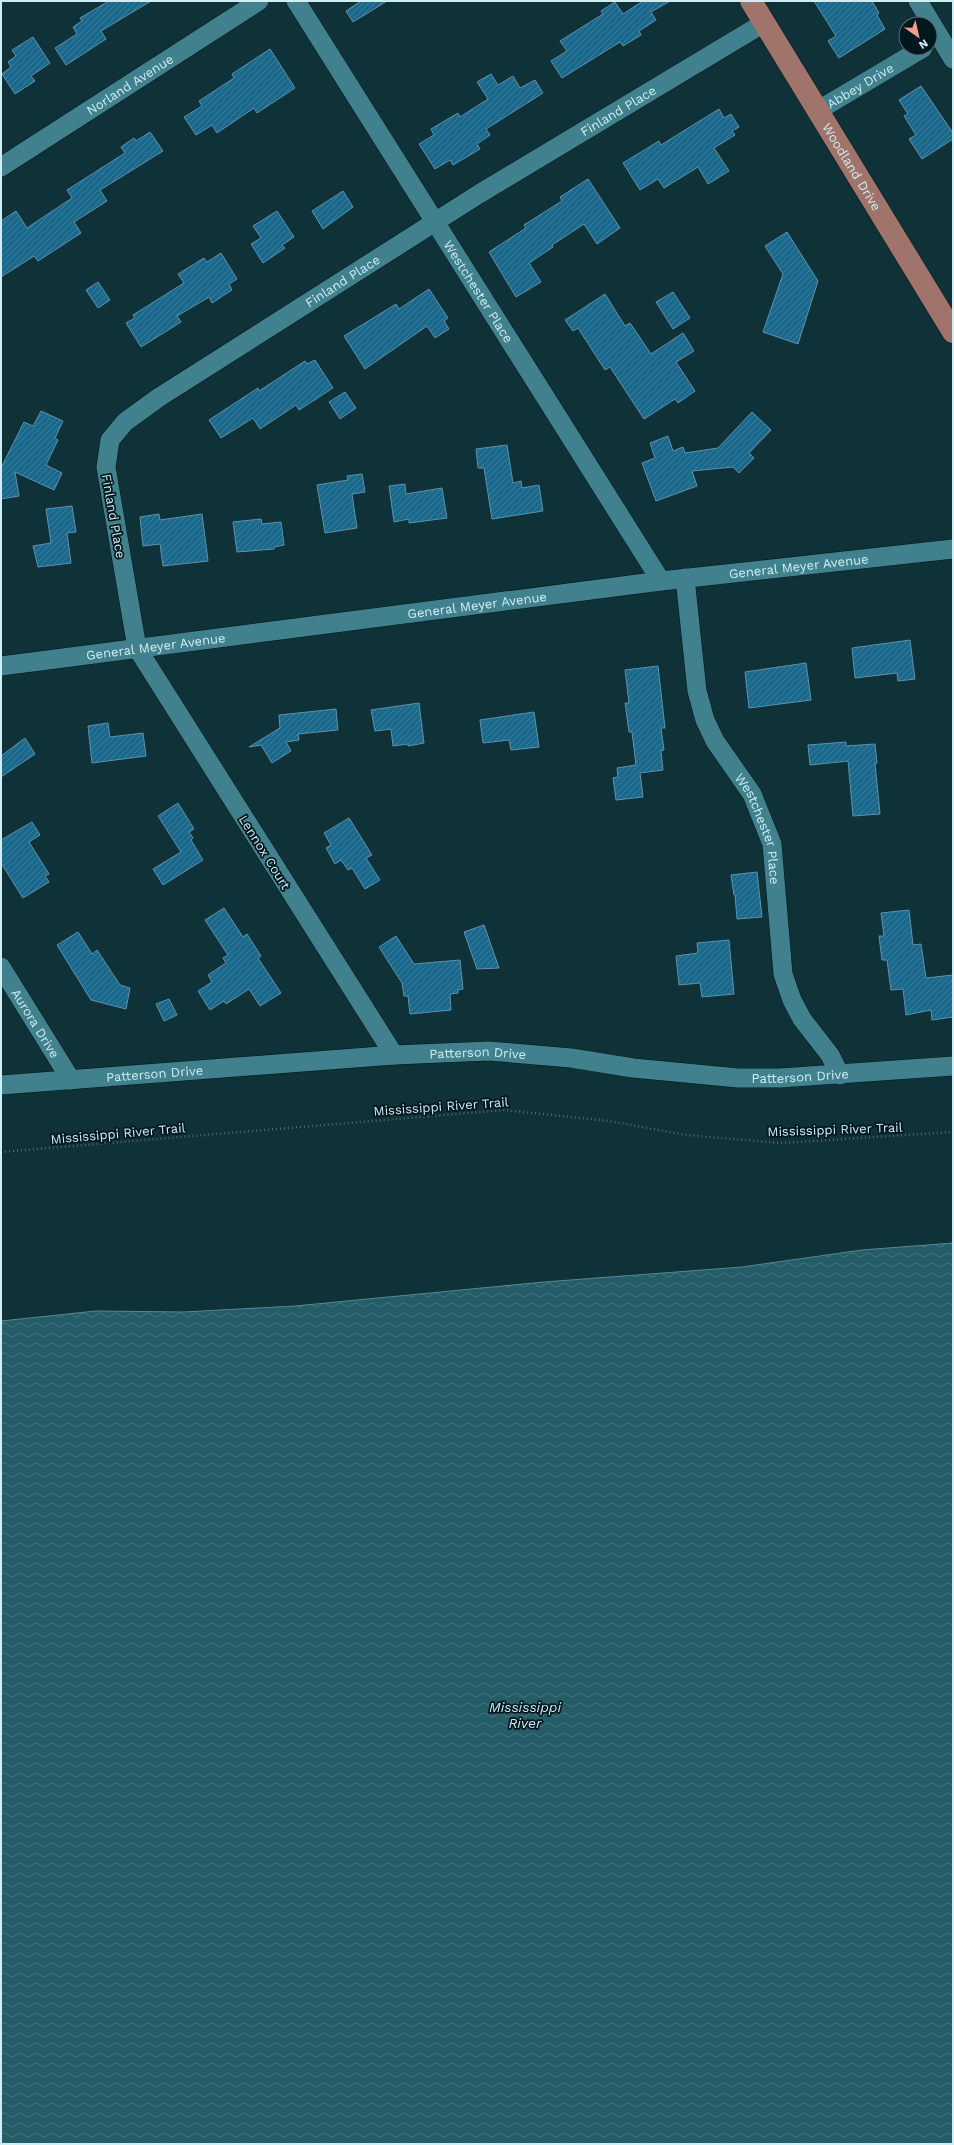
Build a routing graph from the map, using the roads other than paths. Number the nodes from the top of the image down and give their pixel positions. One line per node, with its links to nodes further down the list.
1 (259, 1): 10 (street, Norland Avenue)
2 (296, 1): 11 (street, Westchester Place)
3 (750, 1): 5 (main road, Woodland Drive)
4 (918, 1): 6 (street)
5 (764, 23): 9 (main road, Woodland Drive); 11 (street, Finland Place)
6 (941, 38): 8 (street)
7 (910, 56): 9 (street, Abbey Drive)
8 (953, 60)
9 (817, 111): 12 (main road, Woodland Drive)
10 (1, 167)
11 (436, 223): 15 (street, Westchester Place); 16 (street, Finland Place)
12 (953, 332)
13 (953, 549): 14 (street, General Meyer Avenue)
14 (685, 578): 15 (street, General Meyer Avenue); 21 (street, Westchester Place)
15 (661, 581): 16 (street, General Meyer Avenue)
16 (137, 648): 17 (street, General Meyer Avenue); 19 (street, Lennox Court)
17 (1, 666)
18 (1, 967): 22 (street, Aurora Drive)
19 (394, 1055): 21 (street, Patterson Drive); 22 (street, Patterson Drive)
20 (953, 1066): 21 (street, Patterson Drive)
21 (840, 1075)
22 (71, 1080): 23 (street, Patterson Drive)
23 (1, 1085)

